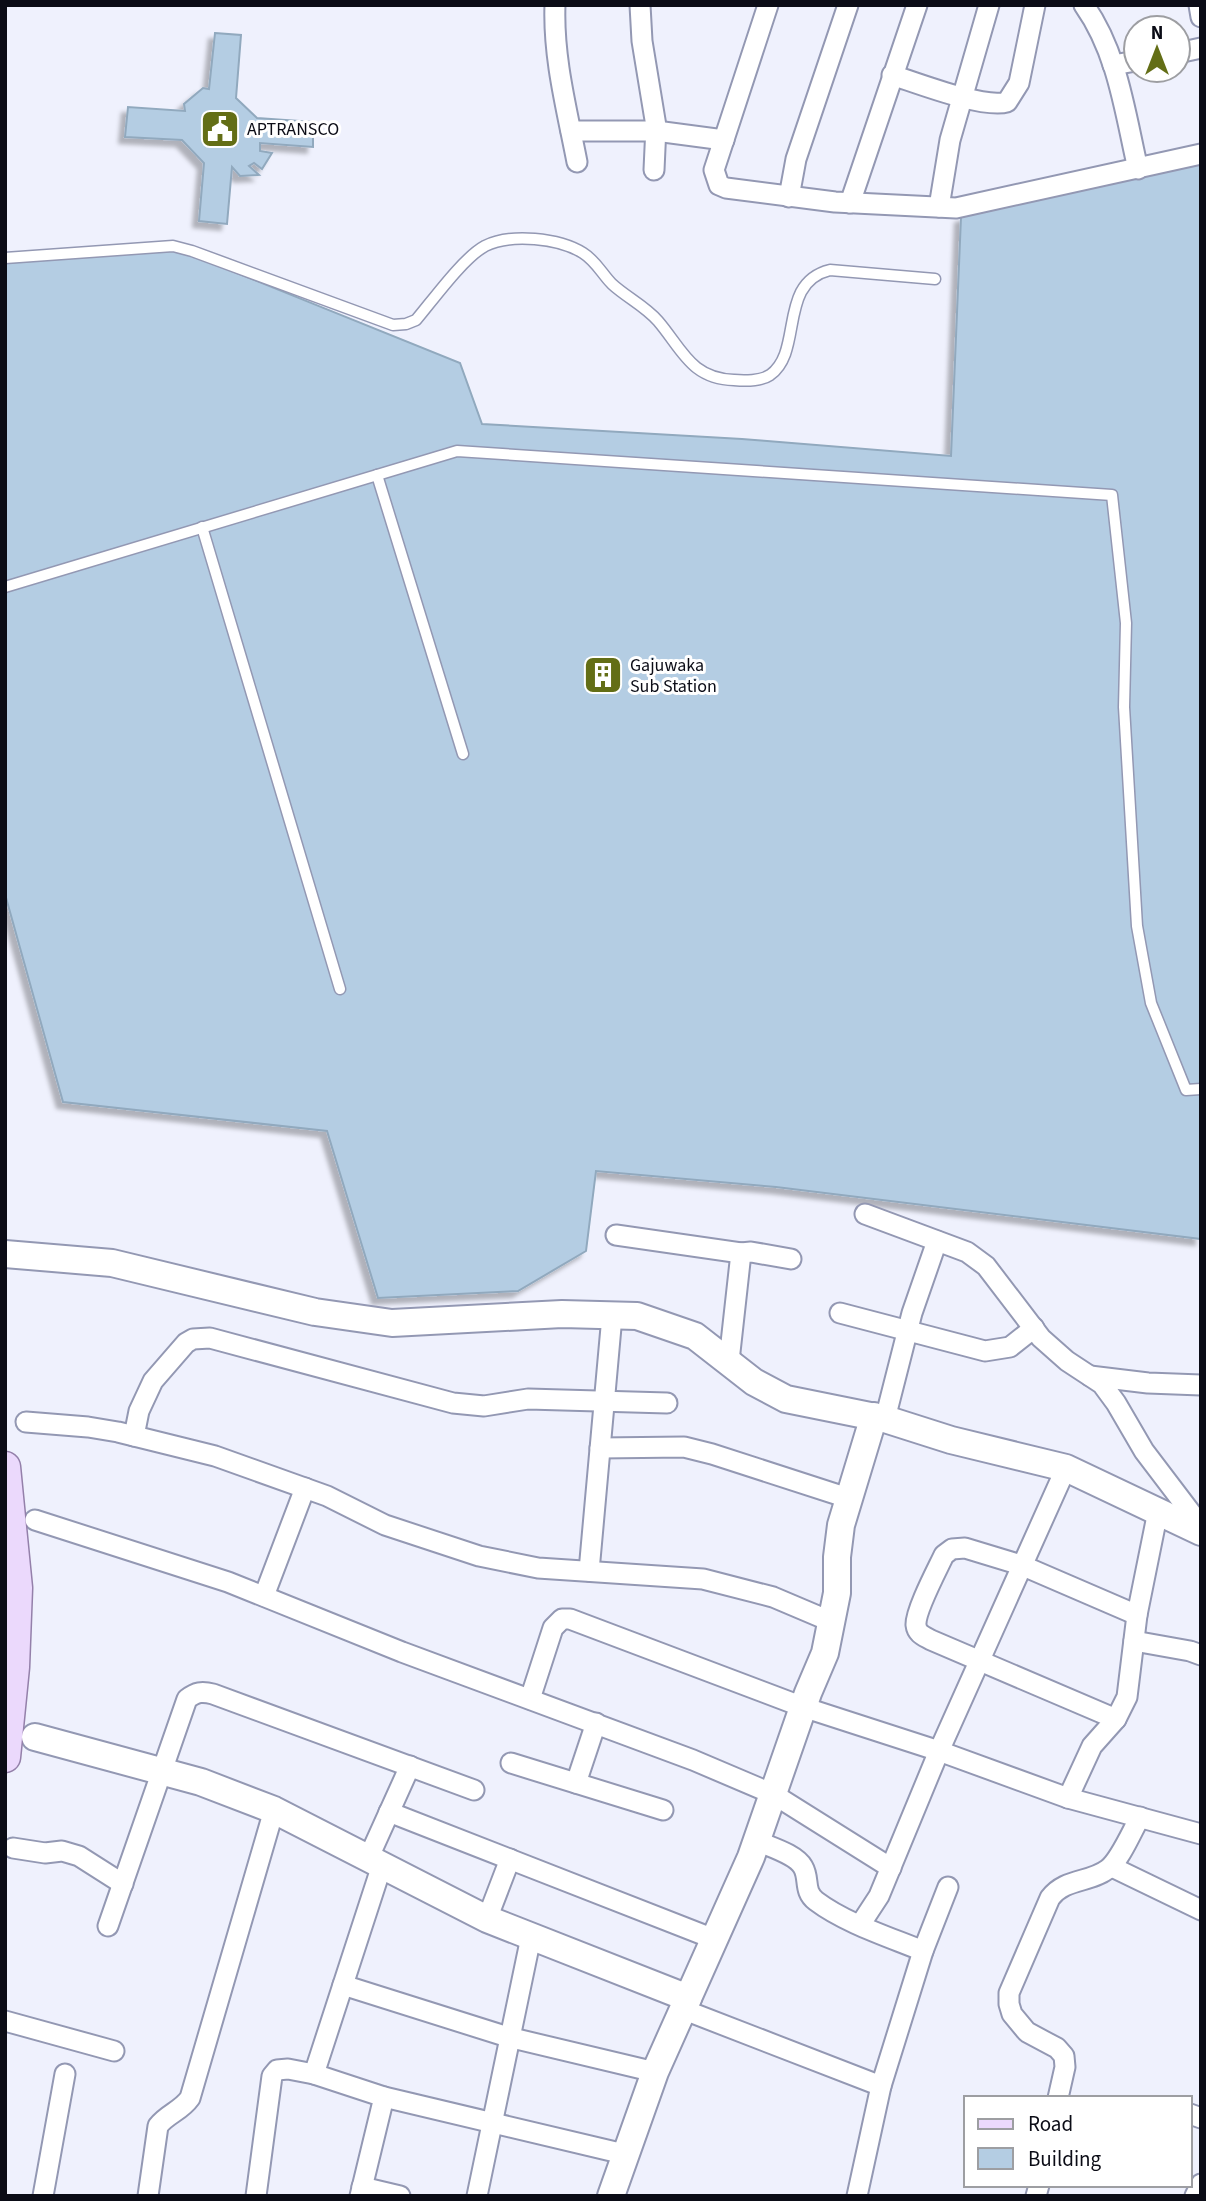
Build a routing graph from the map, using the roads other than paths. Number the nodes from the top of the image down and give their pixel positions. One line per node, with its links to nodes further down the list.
1 (555, 5): 15 (street)
2 (640, 5): 16 (street)
3 (768, 5): 17 (street)
4 (848, 5): 22 (street)
5 (917, 5): 13 (street)
6 (989, 5): 14 (street)
7 (1035, 5): 14 (street)
8 (1084, 5): 12 (street)
9 (1199, 5): 10 (street)
10 (1201, 17)
11 (1122, 63): 12 (street)
12 (1113, 65): 20 (street)
13 (892, 75): 14 (street); 23 (street)
14 (962, 97): 24 (street)
15 (571, 131): 16 (street); 19 (street)
16 (656, 131): 17 (street); 21 (street)
17 (724, 140): 22 (street)
18 (1201, 154): 20 (street)
19 (577, 162)
20 (1138, 169): 24 (street)
21 (654, 170)
22 (789, 197): 23 (street)
23 (850, 203): 24 (street)
24 (939, 207)
25 (5, 258): 26 (lane)
26 (935, 279)
27 (377, 475): 28 (lane); 30 (lane); 32 (lane)
28 (202, 527): 29 (lane); 31 (lane)
29 (5, 587)
30 (463, 754)
31 (340, 989)
32 (1201, 1088)
33 (865, 1214): 35 (street)
34 (616, 1235): 36 (street)
35 (937, 1241): 41 (street); 42 (street)
36 (741, 1253): 38 (street); 43 (street)
37 (5, 1254): 40 (street)
38 (791, 1259)
39 (840, 1313): 42 (street)
40 (612, 1316): 43 (street); 46 (street)
41 (1034, 1328): 42 (street); 44 (street)
42 (907, 1330): 48 (street)
43 (729, 1362): 48 (street)
44 (1089, 1376): 45 (street); 58 (street)
45 (1201, 1385)
46 (605, 1402): 47 (street); 50 (street); 51 (street)
47 (667, 1403)
48 (879, 1418): 53 (street); 55 (street)
49 (26, 1422): 50 (street)
50 (134, 1436): 54 (street)
51 (600, 1448): 55 (street); 61 (street)
52 (5, 1467): 74 (main road)
53 (1066, 1468): 56 (street); 60 (street)
54 (305, 1488): 61 (street); 62 (street)
55 (851, 1499): 64 (street)
56 (1158, 1511): 59 (street); 63 (street)
57 (36, 1520): 62 (street)
58 (1201, 1526)
59 (1201, 1532)
60 (1021, 1564): 63 (street); 67 (street); 67 (street)
61 (589, 1571): 64 (street)
62 (264, 1596): 68 (street)
63 (1137, 1615): 65 (street)
64 (832, 1622): 69 (street)
65 (1134, 1641): 66 (street); 70 (street)
66 (1201, 1656)
67 (979, 1659): 70 (street); 73 (street)
68 (530, 1699): 69 (street); 71 (street)
69 (803, 1707): 73 (street); 80 (street)
70 (1116, 1719): 81 (street)
71 (596, 1723): 78 (street); 80 (street)
72 (36, 1737): 77 (street)
73 (939, 1751): 81 (street); 92 (street)
74 (5, 1757)
75 (511, 1763): 78 (street)
76 (410, 1766): 77 (street); 79 (street); 84 (street)
77 (162, 1772): 82 (street); 93 (street)
78 (576, 1783): 83 (street)
79 (474, 1790)
80 (773, 1794): 87 (street); 92 (street)
81 (1068, 1798): 85 (street)
82 (274, 1810): 90 (street); 118 (street)
83 (663, 1810)
84 (389, 1812): 89 (street); 90 (street)
85 (1140, 1817): 86 (street); 91 (street)
86 (1201, 1834)
87 (757, 1841): 97 (street); 100 (street)
88 (13, 1848): 93 (street)
89 (510, 1859): 96 (street); 100 (street)
90 (375, 1862): 96 (street); 102 (street)
91 (1112, 1867): 95 (street); 111 (street)
92 (891, 1868): 97 (street)
93 (123, 1884): 98 (street)
94 (948, 1887): 101 (street)
95 (1201, 1910)
96 (487, 1919): 99 (street)
97 (860, 1925): 101 (street)
98 (108, 1926)
99 (531, 1937): 103 (street); 105 (street)
100 (713, 1939): 103 (street)
101 (923, 1951): 110 (street)
102 (343, 1985): 105 (street); 109 (street)
103 (685, 2003): 107 (street); 110 (street)
104 (5, 2021): 106 (street)
105 (508, 2037): 107 (street); 113 (street)
106 (114, 2051)
107 (654, 2072): 114 (street)
108 (65, 2074): 117 (street)
109 (314, 2074): 112 (street); 119 (street)
110 (881, 2086): 123 (street)
111 (1058, 2096)
112 (384, 2097): 113 (street); 116 (street)
113 (491, 2122): 114 (street); 121 (street)
114 (624, 2154): 122 (street)
115 (1201, 2184): 124 (street)
116 (361, 2191): 120 (street)
117 (43, 2196)
118 (148, 2196)
119 (256, 2196)
120 (400, 2196)
121 (477, 2196)
122 (611, 2196)
123 (857, 2196)
124 (1195, 2196)

